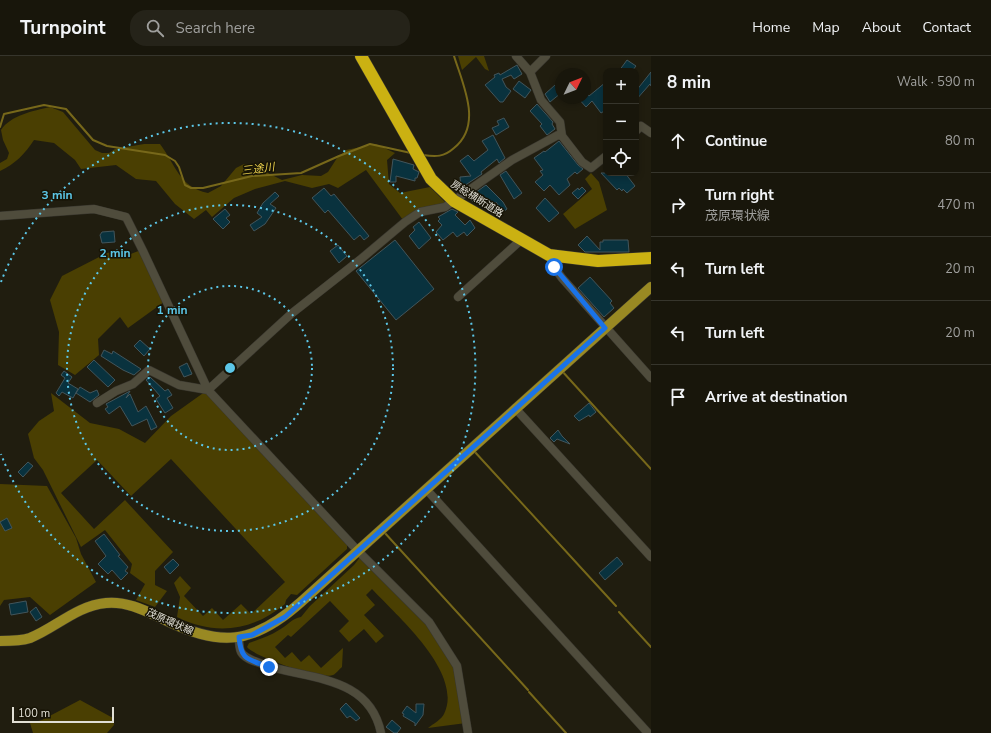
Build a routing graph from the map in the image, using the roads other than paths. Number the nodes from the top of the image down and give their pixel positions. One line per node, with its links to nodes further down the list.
1 (361, 56): 9 (highway, 房総横断道路)
2 (516, 56): 4 (street)
3 (546, 56): 4 (street)
4 (530, 72): 7 (street)
5 (639, 128): 6 (street)
6 (651, 133)
7 (562, 136): 8 (street); 9 (street)
8 (603, 158)
9 (454, 201): 11 (highway, 房総横断道路); 18 (street)
10 (0, 216): 18 (street)
11 (521, 240): 12 (highway, 房総横断道路); 15 (street)
12 (549, 255): 13 (highway, 房総横断道路); 16 (street)
13 (651, 258)
14 (651, 287): 16 (main road, 茂原環状線)
15 (458, 297)
16 (605, 328): 17 (street); 20 (main road, 茂原環状線)
17 (651, 378)
18 (208, 390): 19 (street); 22 (street)
19 (97, 403)
20 (515, 408): 21 (main road, 茂原環状線); 23 (street)
21 (426, 489): 22 (main road, 茂原環状線); 28 (street)
22 (358, 551): 24 (main road, 茂原環状線); 27 (street)
23 (651, 557)
24 (239, 637): 25 (main road, 茂原環状線); 26 (street)
25 (0, 642)
26 (381, 733)
27 (468, 733)
28 (648, 733)

